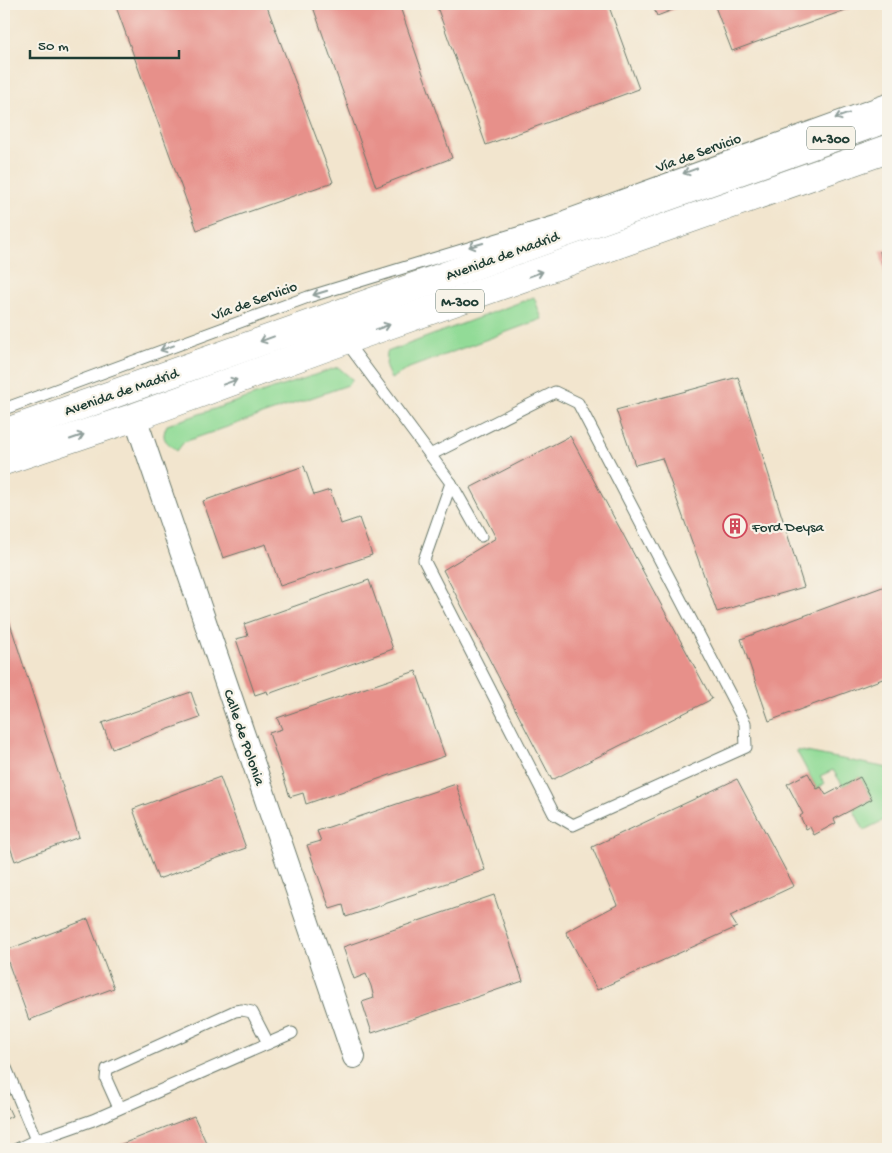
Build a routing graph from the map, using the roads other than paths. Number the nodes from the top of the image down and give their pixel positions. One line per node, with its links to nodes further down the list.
1 (888, 99): 5 (lane, Vía de Servicio / M-300, one-way to 5)
2 (888, 118): 4 (main road, Avenida de Madrid / M-300)
3 (888, 149): 6 (main road, Avenida de Madrid / M-300, one-way to 3)
4 (774, 157): 5 (lane, Vía de Servicio / M-300); 8 (main road, Avenida de Madrid / M-300, one-way to 8)
5 (518, 232): 8 (lane, Vía de Servicio / M-300, one-way to 8)
6 (345, 340): 7 (main road, Avenida de Madrid / M-300, one-way to 6); 9 (lane)
7 (135, 417): 10 (main road, Avenida de Madrid / M-300, one-way to 7); 15 (street, Calle de Polonia)
8 (10, 423)
9 (430, 455): 11 (lane); 11 (lane)
10 (4, 461)
11 (451, 483): 12 (lane)
12 (481, 536)
13 (292, 1033): 14 (lane)
14 (268, 1043): 17 (lane); 17 (lane)
15 (354, 1057)
16 (4, 1062): 18 (lane)
17 (119, 1108): 18 (lane)
18 (36, 1140): 19 (lane)
19 (17, 1149)

